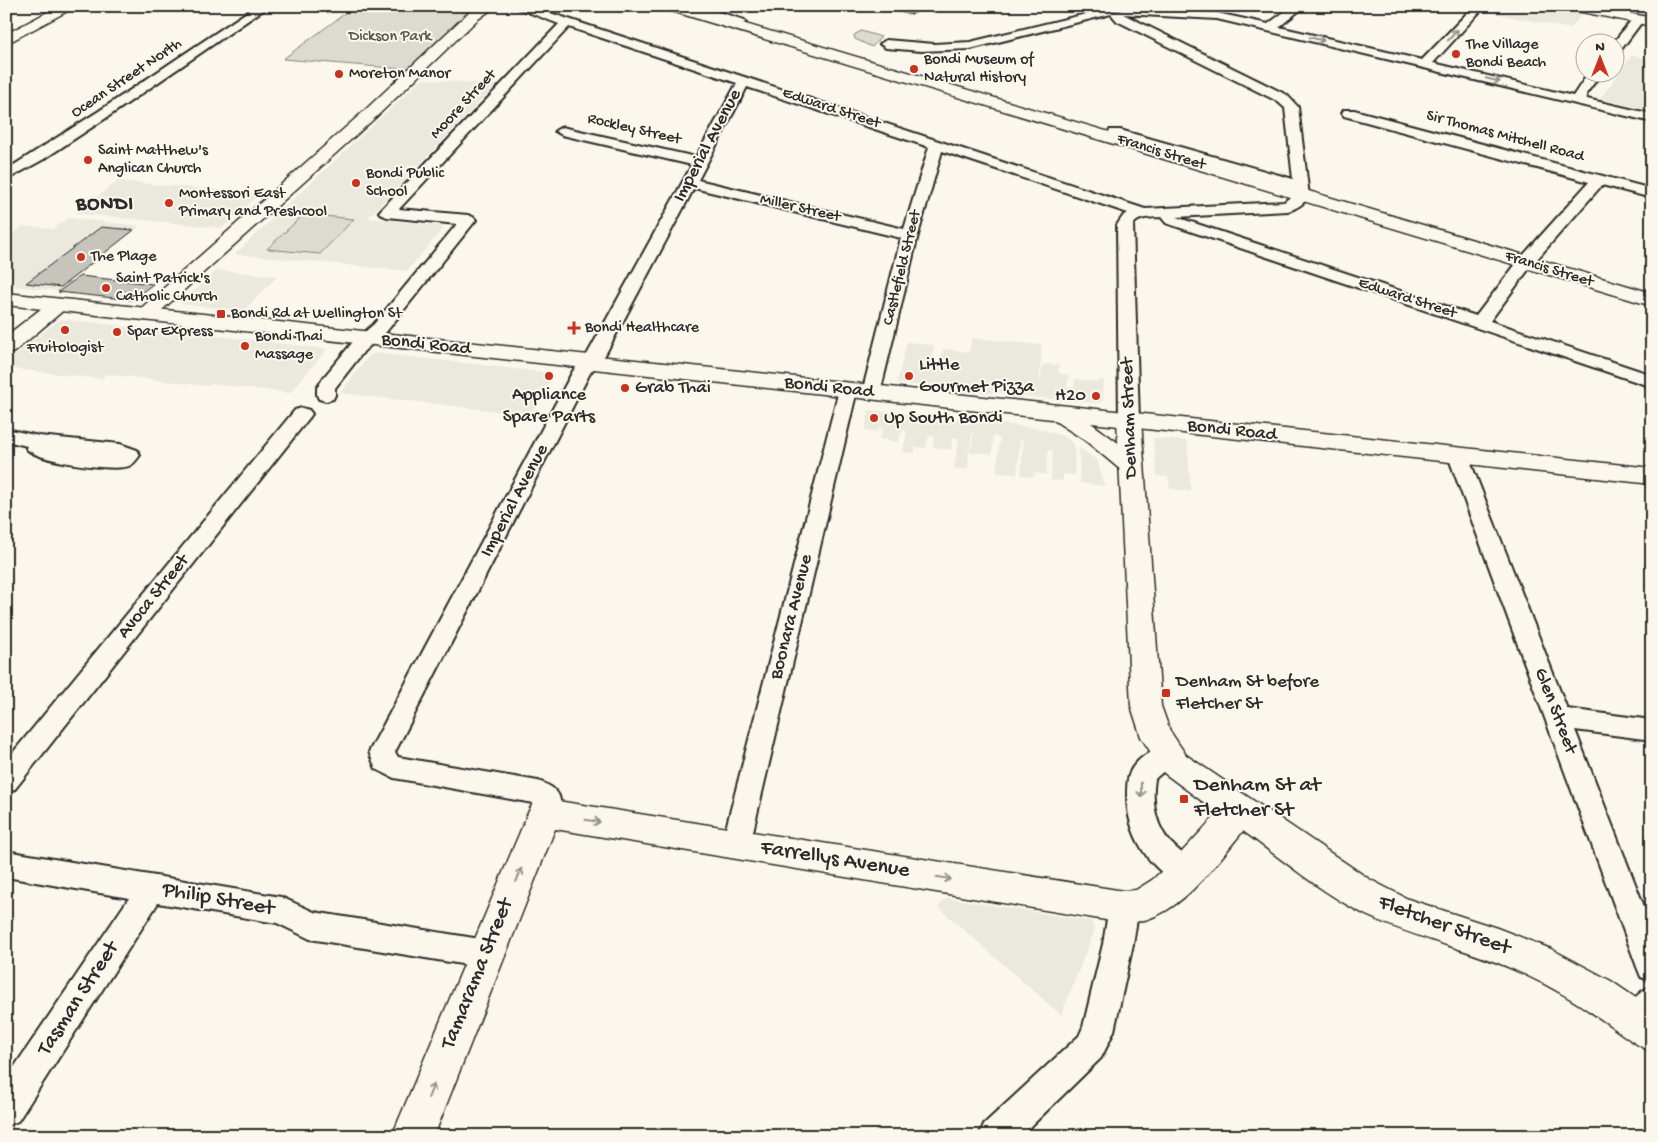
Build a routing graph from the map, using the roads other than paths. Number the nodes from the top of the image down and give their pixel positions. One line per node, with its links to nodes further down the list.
1 (70, 6): 18 (street)
2 (264, 6): 30 (street, Ocean Street North)
3 (489, 6): 42 (street)
4 (517, 6): 15 (street, Edward Street)
5 (670, 6): 33 (street, Francis Street)
6 (687, 6): 14 (street)
7 (890, 6): 8 (street)
8 (924, 6)
9 (1300, 6): 16 (street)
10 (1480, 6): 20 (street, one-way to 10)
11 (1572, 6): 13 (street)
12 (1112, 10): 16 (street); 19 (street); 33 (street)
13 (1645, 21): 17 (street)
14 (740, 22)
15 (566, 23): 21 (street, Edward Street); 44 (street, Moore Street)
16 (1270, 28): 20 (street, one-way to 20)
17 (1626, 39)
18 (6, 40)
19 (886, 44)
20 (1425, 64): 23 (street, one-way to 23)
21 (744, 80): 28 (street, Edward Street); 29 (street, Imperial Avenue)
22 (1588, 82): 23 (street)
23 (1582, 102): 25 (street)
24 (1349, 113): 31 (street, Sir Thomas Mitchell Road)
25 (1652, 118)
26 (562, 131): 29 (street, Rockley Street)
27 (1115, 132): 33 (street, Francis Street)
28 (937, 144): 36 (street, Edward Street); 37 (street, Castlefield Street)
29 (699, 162): 32 (street, Imperial Avenue)
30 (6, 176)
31 (1599, 180): 34 (street, Sir Thomas Mitchell Road); 38 (street)
32 (689, 182): 37 (street, Miller Street); 46 (street, Imperial Avenue)
33 (1306, 194): 35 (street, Denham Street); 38 (street, Francis Street)
34 (1652, 194)
35 (1165, 213): 36 (street, Denham Street); 43 (street, Edward Street)
36 (1145, 214): 53 (street, Denham Street)
37 (910, 235): 49 (street, Castlefield Street)
38 (1525, 263): 40 (street, Francis Street); 43 (street)
39 (6, 299): 41 (street, Bondi Road)
40 (1652, 300)
41 (58, 304): 42 (street, Bondi Road); 45 (street)
42 (146, 314): 44 (street, Bondi Road)
43 (1480, 323): 47 (street, Edward Street)
44 (369, 338): 46 (street, Bondi Road); 50 (street)
45 (6, 347)
46 (589, 363): 48 (street, Bondi Road); 64 (street, Imperial Avenue)
47 (1652, 381)
48 (848, 390): 49 (street, Bondi Road); 65 (street, Boonara Avenue)
49 (871, 393): 51 (street, Bondi Road)
50 (326, 395)
51 (1054, 411): 53 (street, Bondi Road); 57 (street)
52 (302, 414): 62 (street, Avoca Street)
53 (1129, 420): 56 (street, Bondi Road); 57 (street, Denham Street)
54 (6, 435): 55 (street)
55 (39, 442)
56 (1458, 456): 58 (street, Bondi Road); 59 (street, Glen Street)
57 (1131, 465): 61 (street, Denham Street)
58 (1652, 476)
59 (1557, 718): 60 (street); 71 (street, Glen Street)
60 (1652, 730)
61 (1168, 755): 63 (street, Denham Street); 67 (street, one-way to 67)
62 (6, 781)
63 (1240, 811): 67 (street, Farrellys Avenue); 72 (street, Fletcher Street)
64 (545, 813): 65 (street, Farrellys Avenue, one-way to 65); 70 (street, Tamarama Street, one-way to 64)
65 (736, 844): 69 (street, Farrellys Avenue, one-way to 69)
66 (6, 864): 68 (street, Philip Street)
67 (1184, 872): 69 (street, Farrellys Avenue)
68 (151, 889): 70 (street, Philip Street); 73 (street, Tasman Street)
69 (1124, 907): 75 (street)
70 (486, 954): 74 (street, Tamarama Street, one-way to 70)
71 (1652, 967)
72 (1647, 1019)
73 (6, 1109)
74 (413, 1136)
75 (996, 1136)

